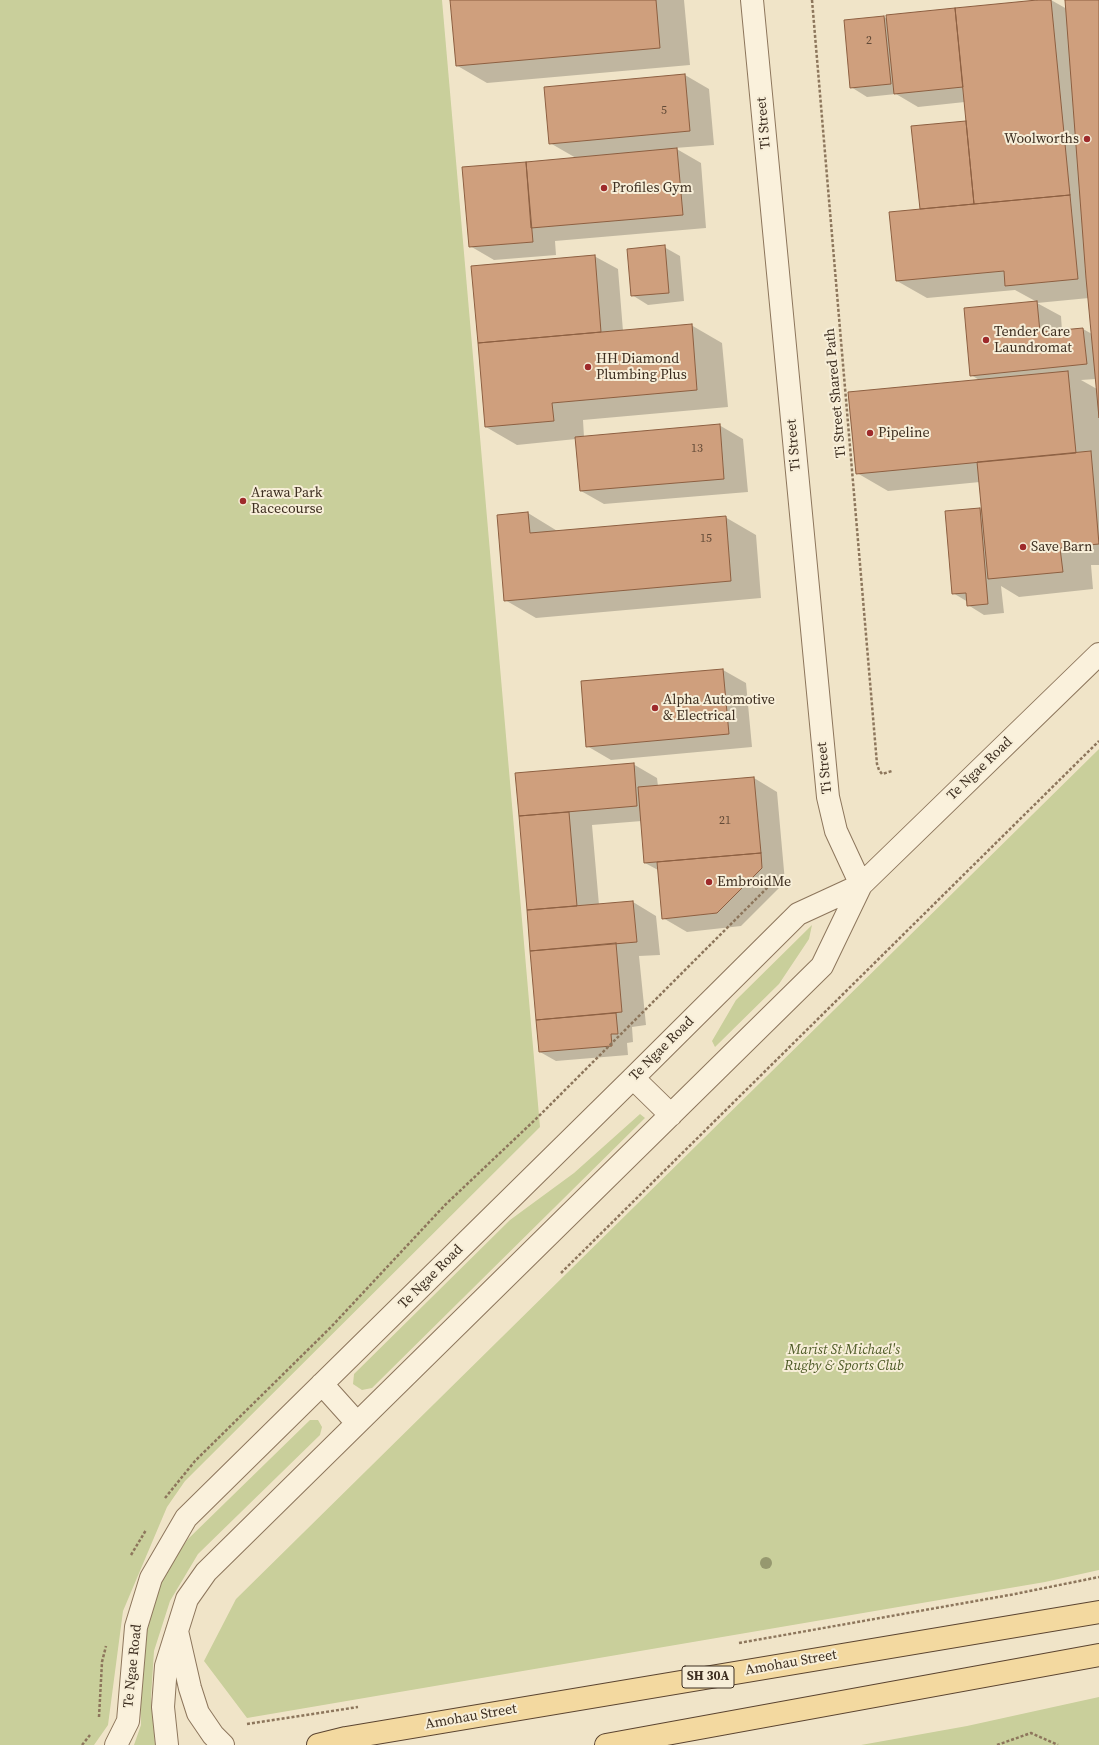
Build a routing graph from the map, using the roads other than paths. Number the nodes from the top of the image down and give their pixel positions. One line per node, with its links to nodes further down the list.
1 (752, 0): 3 (street, Ti Street)
2 (1099, 654): 3 (street, Te Ngae Road)
3 (861, 885): 4 (street, Te Ngae Road); 5 (street, Te Ngae Road)
4 (634, 1078): 5 (street); 6 (street, Te Ngae Road)
5 (671, 1115): 7 (street, Te Ngae Road)
6 (322, 1384): 7 (street); 11 (street, Te Ngae Road)
7 (357, 1423): 9 (street, Te Ngae Road)
8 (1099, 1612): 14 (main road, Amohau Street / SH 30A)
9 (176, 1630): 12 (street, Te Ngae Road); 13 (street)
10 (1099, 1655): 15 (main road)
11 (116, 1745)
12 (167, 1745)
13 (223, 1745)
14 (318, 1745)
15 (606, 1745)

